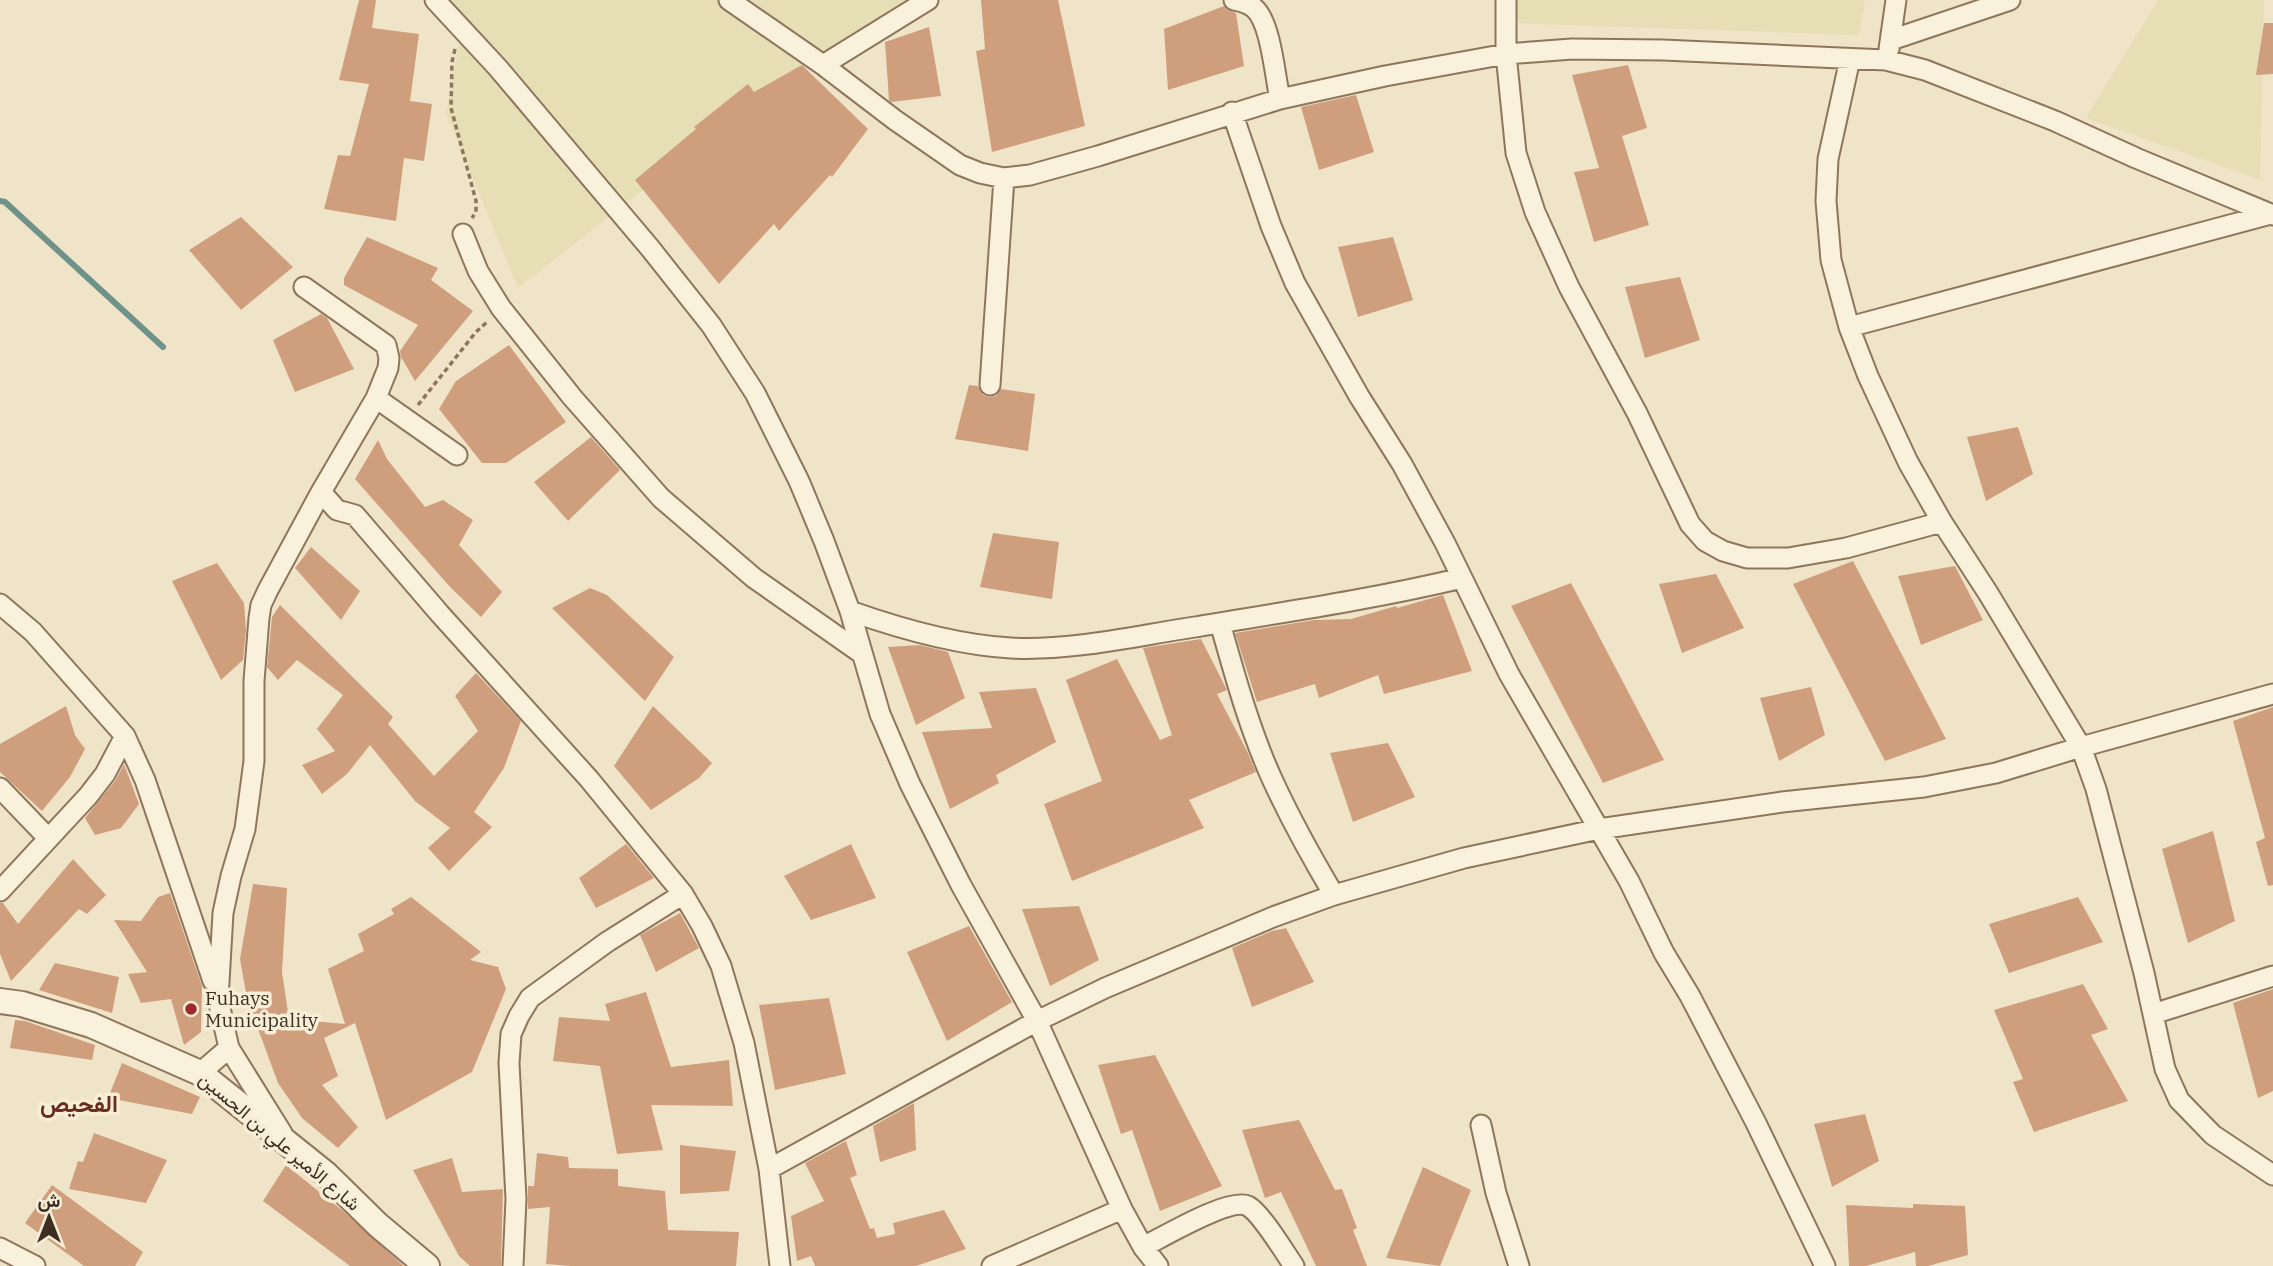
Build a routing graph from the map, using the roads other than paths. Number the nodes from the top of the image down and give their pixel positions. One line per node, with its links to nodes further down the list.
1 (435, 0): 27 (street)
2 (729, 0): 12 (street)
3 (928, 0): 12 (street)
4 (1234, 0): 13 (street)
5 (1506, 0): 9 (street)
6 (1896, 0): 8 (street)
7 (2010, 0): 8 (street)
8 (1891, 40): 11 (street)
9 (1506, 54): 10 (street); 13 (street); 24 (street)
10 (1850, 59): 11 (street); 19 (street)
11 (1886, 60): 16 (street)
12 (823, 65): 15 (street)
13 (1280, 99): 14 (street)
14 (1232, 112): 15 (street); 25 (street)
15 (1004, 178): 20 (street)
16 (2272, 214): 19 (street)
17 (463, 234): 29 (street)
18 (304, 288): 21 (street)
19 (1849, 327): 24 (street)
20 (990, 385)
21 (376, 398): 22 (street); 23 (street)
22 (457, 455)
23 (321, 492): 37 (street); 40 (street)
24 (1942, 522): 32 (street)
25 (1462, 578): 28 (street); 34 (street)
26 (0, 604): 31 (street)
27 (850, 611): 28 (street); 29 (street)
28 (1220, 623): 38 (street)
29 (861, 653): 43 (street)
30 (2273, 694): 32 (street)
31 (125, 736): 35 (street); 40 (street)
32 (2081, 747): 34 (street); 42 (street)
33 (0, 788): 35 (street)
34 (1600, 829): 38 (street); 61 (street)
35 (48, 838): 36 (street)
36 (0, 891)
37 (684, 894): 48 (street); 55 (street)
38 (1334, 895): 43 (street)
39 (2273, 976): 42 (street)
40 (218, 999): 44 (street)
41 (0, 1001): 45 (street, شارع الأمير علي بن الحسين)
42 (2153, 1014): 49 (street)
43 (1037, 1021): 48 (street); 50 (street)
44 (229, 1048): 45 (street); 47 (street)
45 (200, 1073): 47 (street, شارع الأمير علي بن الحسين)
46 (1481, 1125): 60 (street)
47 (290, 1146): 54 (street, شارع الأمير علي بن الحسين)
48 (769, 1168): 56 (street)
49 (2273, 1175)
50 (1122, 1209): 51 (street); 57 (street)
51 (1143, 1247): 58 (street); 59 (street)
52 (0, 1248): 53 (street)
53 (35, 1266)
54 (427, 1266)
55 (513, 1266)
56 (779, 1266)
57 (992, 1266)
58 (1158, 1266)
59 (1294, 1266)
60 (1519, 1266)
61 (1825, 1266)

